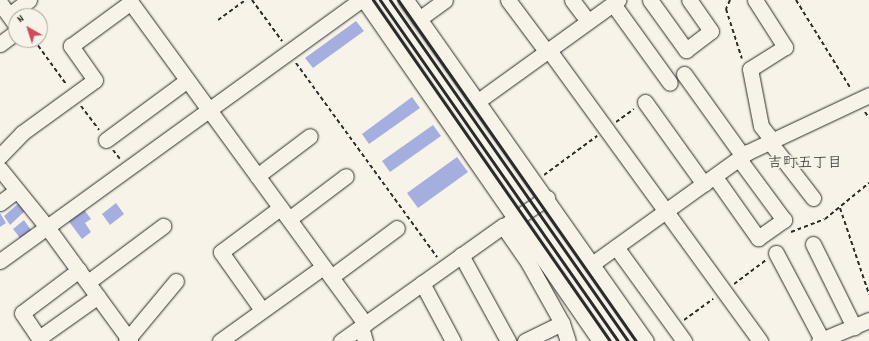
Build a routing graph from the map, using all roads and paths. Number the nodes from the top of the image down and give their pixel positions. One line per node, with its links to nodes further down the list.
1 (29, 0): 16 (street)
2 (246, 0): 18 (path)
3 (252, 0): 21 (path)
4 (360, 0): 21 (street)
5 (364, 0): 47 (street)
6 (406, 0): 17 (street)
7 (445, 0): 17 (street)
8 (508, 0): 20 (street)
9 (572, 0): 19 (street)
10 (650, 0): 11 (street)
11 (689, 0)
12 (755, 0): 32 (street)
13 (796, 0): 25 (path)
14 (133, 2): 23 (street); 33 (street)
15 (615, 2): 19 (street); 24 (street)
16 (17, 8)
17 (419, 19): 26 (street)
18 (218, 20)
19 (587, 20): 20 (street)
20 (547, 50): 26 (street); 45 (street)
21 (289, 52): 28 (street); 58 (path)
22 (684, 74): 34 (street)
23 (186, 80): 28 (street); 31 (street)
24 (670, 83)
25 (864, 97): 29 (path); 32 (street)
26 (478, 101): 41 (street)
27 (645, 102): 38 (street)
28 (209, 110): 36 (street); 50 (street)
29 (869, 118)
30 (310, 136): 36 (street)
31 (106, 140)
32 (770, 141): 34 (street); 42 (street)
33 (0, 156)
34 (741, 157): 38 (street); 38 (street)
35 (0, 169): 40 (street)
36 (258, 176): 46 (street)
37 (346, 176): 46 (street)
38 (709, 180): 45 (street)
39 (869, 183): 44 (path)
40 (17, 190): 43 (street); 50 (street)
41 (547, 198): 47 (street); 59 (street)
42 (813, 198)
43 (0, 203)
44 (840, 208): 52 (path); 65 (path)
45 (667, 211): 54 (street); 64 (street)
46 (285, 214): 60 (street); 67 (street)
47 (517, 220): 49 (street); 81 (street)
48 (163, 226): 61 (street)
49 (503, 226): 56 (street); 69 (street)
50 (47, 227): 57 (street); 61 (street)
51 (397, 228): 60 (street)
52 (786, 234)
53 (813, 244): 71 (street)
54 (616, 247): 59 (street); 70 (street)
55 (776, 253): 64 (path); 74 (street)
56 (461, 255): 63 (street); 78 (street)
57 (0, 261)
58 (441, 262)
59 (592, 264): 82 (street)
60 (327, 272): 67 (street); 72 (street)
61 (84, 276): 66 (street); 66 (street)
62 (176, 281): 73 (street)
63 (422, 283): 72 (street); 77 (street)
64 (725, 291): 70 (path); 84 (street)
65 (869, 294)
66 (98, 296): 73 (street)
67 (262, 310): 75 (street)
68 (869, 320): 71 (street)
69 (562, 323): 79 (street); 80 (street)
70 (674, 327): 83 (street)
71 (854, 327): 74 (street)
72 (363, 331): 76 (street)
73 (128, 340)
74 (820, 340)
75 (220, 341)
76 (341, 341)
77 (453, 341)
78 (508, 341)
79 (525, 341)
80 (568, 341)
81 (600, 341)
82 (646, 341)
83 (684, 341)
84 (760, 341)

